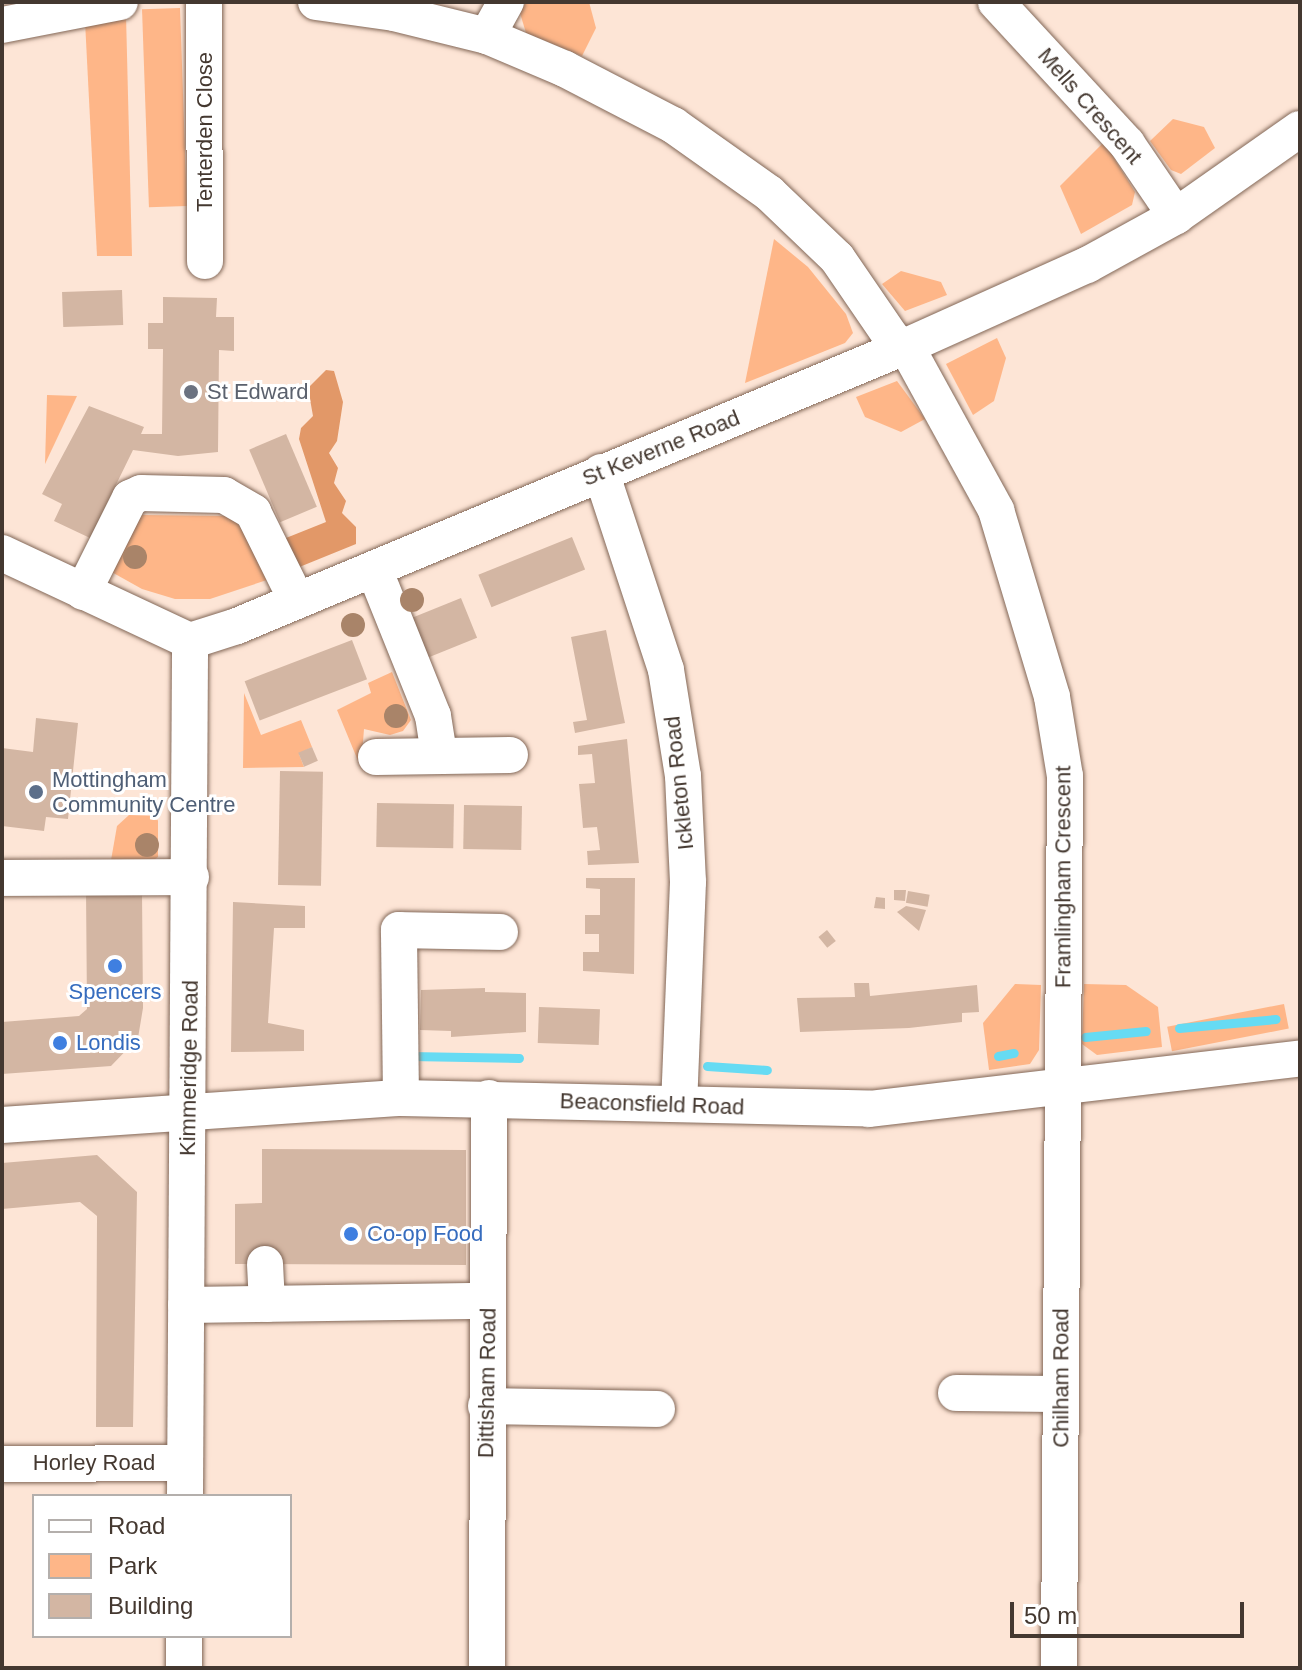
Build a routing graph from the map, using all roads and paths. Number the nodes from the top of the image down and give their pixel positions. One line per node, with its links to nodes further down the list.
1 (120, 2): 6 (street)
2 (204, 2): 10 (street, Tenterden Close)
3 (316, 2): 7 (street, Framlingham Crescent)
4 (506, 2): 7 (street)
5 (996, 2): 9 (street, Mells Crescent)
6 (2, 25)
7 (487, 36): 11 (street, Framlingham Crescent)
8 (1300, 129): 9 (street, St Keverne Road)
9 (1176, 216): 11 (street, St Keverne Road)
10 (205, 261)
11 (902, 348): 12 (street, St Keverne Road); 25 (street, Framlingham Crescent)
12 (601, 472): 14 (street, St Keverne Road); 28 (street, Ickleton Road)
13 (2, 553): 15 (street)
14 (374, 569): 16 (street, St Keverne Road); 18 (street)
15 (83, 592): 16 (street); 17 (street)
16 (297, 601): 17 (street, St Keverne Road)
17 (190, 641): 21 (street, Kimmeridge Road)
18 (439, 754): 19 (street); 20 (street)
19 (510, 755)
20 (376, 757)
21 (191, 877): 22 (street); 29 (street, Kimmeridge Road)
22 (2, 878)
23 (500, 932): 26 (street)
24 (1300, 1058): 25 (street, Beaconsfield Road)
25 (1063, 1089): 28 (street, Beaconsfield Road); 36 (street, Chilham Road)
26 (401, 1098): 27 (street, Beaconsfield Road); 29 (street, Beaconsfield Road)
27 (489, 1098): 28 (street, Beaconsfield Road); 32 (street, Dittisham Road)
28 (679, 1104)
29 (189, 1111): 30 (street, Beaconsfield Road); 34 (street, Kimmeridge Road)
30 (2, 1125)
31 (265, 1264): 33 (street)
32 (488, 1301): 33 (street); 37 (street, Dittisham Road)
33 (267, 1304): 34 (street)
34 (186, 1305): 40 (street, Kimmeridge Road)
35 (956, 1393): 36 (street)
36 (1060, 1394): 44 (street, Chilham Road)
37 (486, 1406): 38 (street); 43 (street, Dittisham Road)
38 (657, 1409)
39 (3, 1454): 40 (street, Horley Road)
40 (185, 1479)
41 (184, 1638): 42 (street)
42 (184, 1668)
43 (487, 1668)
44 (1059, 1668)

